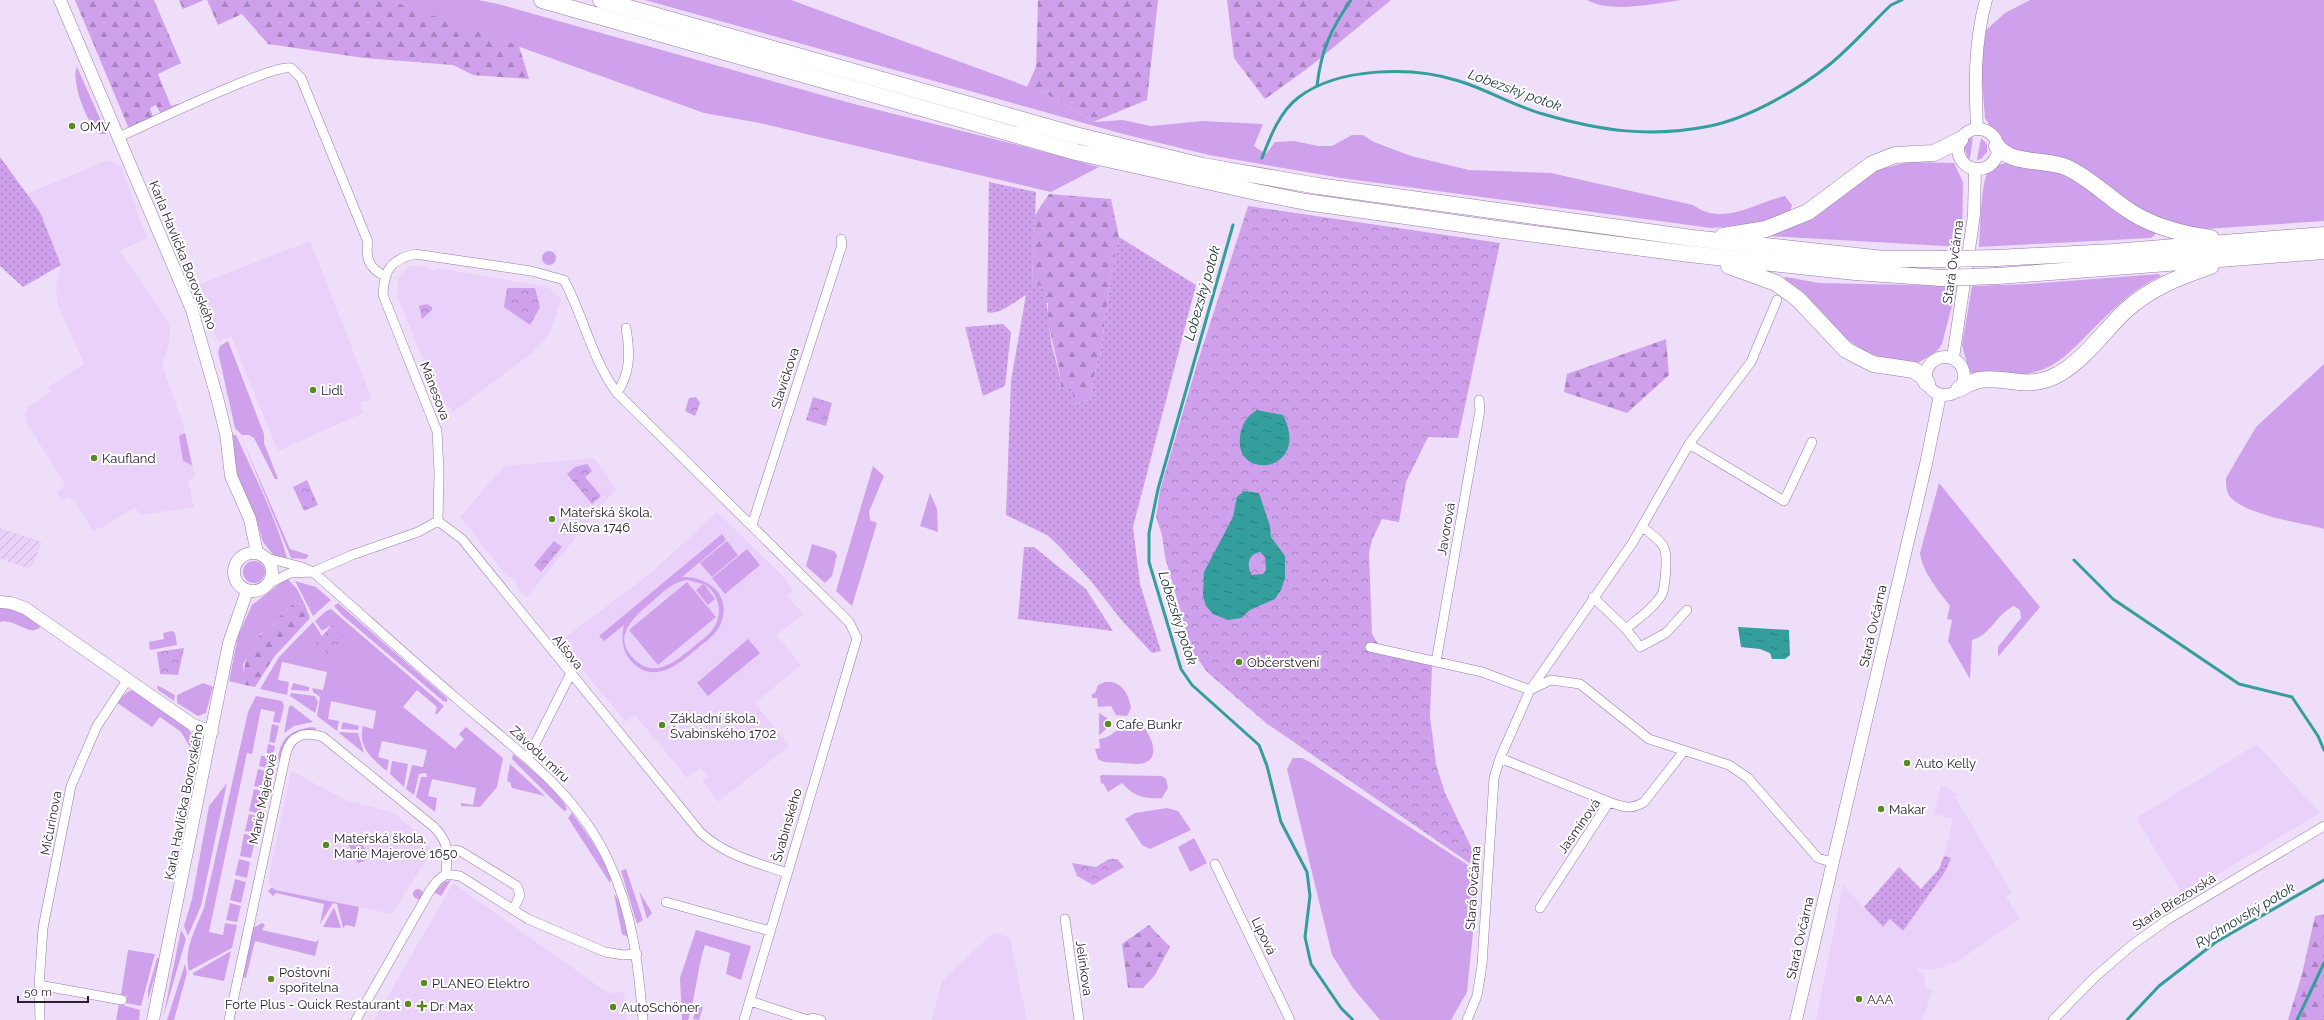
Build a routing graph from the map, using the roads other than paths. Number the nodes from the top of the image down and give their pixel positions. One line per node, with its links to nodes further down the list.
1 (60, 0): 7 (street, Karla Havlíčka Borovského)
2 (529, 0): 5 (highway)
3 (601, 0): 14 (highway)
4 (1986, 0): 6 (street)
5 (549, 2): 14 (highway)
6 (1977, 129): 8 (street); 9 (street)
7 (119, 137): 17 (street); 31 (street, Karla Havlíčka Borovského)
8 (1960, 140): 10 (street); 14 (highway)
9 (1997, 146): 10 (street); 13 (highway)
10 (1975, 169): 20 (street, Stará Ovčárna)
11 (2324, 235): 13 (highway)
12 (841, 239): 29 (street, Slavíčkova)
13 (2246, 241): 14 (highway, bridge)
14 (1690, 246): 16 (highway, bridge); 21 (highway)
15 (2324, 251): 16 (highway)
16 (2237, 258): 22 (highway)
17 (385, 276): 23 (street); 28 (street, Mánesova)
18 (1777, 300): 27 (street, Stará Ovčárna)
19 (626, 328): 23 (street)
20 (1953, 358): 21 (street); 22 (street)
21 (1927, 383): 24 (street)
22 (1959, 389): 24 (street)
23 (617, 393): 29 (street)
24 (1940, 395): 51 (street, Stará Ovčárna)
25 (1479, 400): 40 (street, Javorová)
26 (1812, 442): 27 (street)
27 (1689, 444): 30 (street, Stará Ovčárna)
28 (438, 521): 32 (street); 41 (street, Alšova)
29 (752, 525): 53 (street, Švabinského)
30 (1642, 527): 35 (street, Stará Ovčárna); 38 (street)
31 (262, 555): 32 (street, Závodu míru); 33 (street); 34 (street)
32 (313, 572): 33 (street); 46 (street, Závodu míru)
33 (268, 584): 34 (street)
34 (247, 591): 44 (street, Karla Havlíčka Borovského)
35 (1593, 597): 38 (street); 43 (street, Stará Ovčárna)
36 (0, 602): 42 (street)
37 (1687, 610): 38 (street)
38 (1626, 629)
39 (1370, 647): 40 (street)
40 (1436, 662): 43 (street)
41 (570, 675): 46 (street); 53 (street, Alšova)
42 (128, 679): 44 (street); 61 (street, Mičurinova)
43 (1530, 690): 45 (street); 47 (street, Stará Ovčárna)
44 (212, 732): 65 (street, Karla Havlíčka Borovského)
45 (1684, 751): 48 (street, Jasmínová); 51 (street)
46 (528, 758): 60 (street, Závodu míru)
47 (1500, 758): 48 (street); 73 (street, Stará Ovčárna)
48 (1610, 802): 56 (street, Jasmínová)
49 (2324, 826): 75 (street, Stará Březovská)
50 (447, 853): 54 (street, Marie Majerové); 57 (street); 66 (street, Marie Majerové)
51 (1831, 862): 74 (street, Stará Ovčárna)
52 (1215, 864): 72 (street, Lipová)
53 (787, 873): 59 (street, Švabinského)
54 (446, 874): 57 (street); 67 (street)
55 (666, 902): 59 (street)
56 (1540, 908)
57 (513, 910): 60 (street)
58 (1065, 918): 71 (street, Jelínkova)
59 (770, 932): 63 (street, Švabinského)
60 (637, 954): 68 (street, Závodu míru)
61 (39, 985): 62 (street); 64 (street, Mičurinova)
62 (122, 1000)
63 (750, 1001): 69 (street, Švabinského); 70 (street)
64 (40, 1020)
65 (153, 1020)
66 (229, 1020)
67 (356, 1020)
68 (642, 1020)
69 (744, 1020)
70 (821, 1020)
71 (1079, 1020)
72 (1290, 1020)
73 (1467, 1020)
74 (1796, 1020)
75 (2053, 1020)

